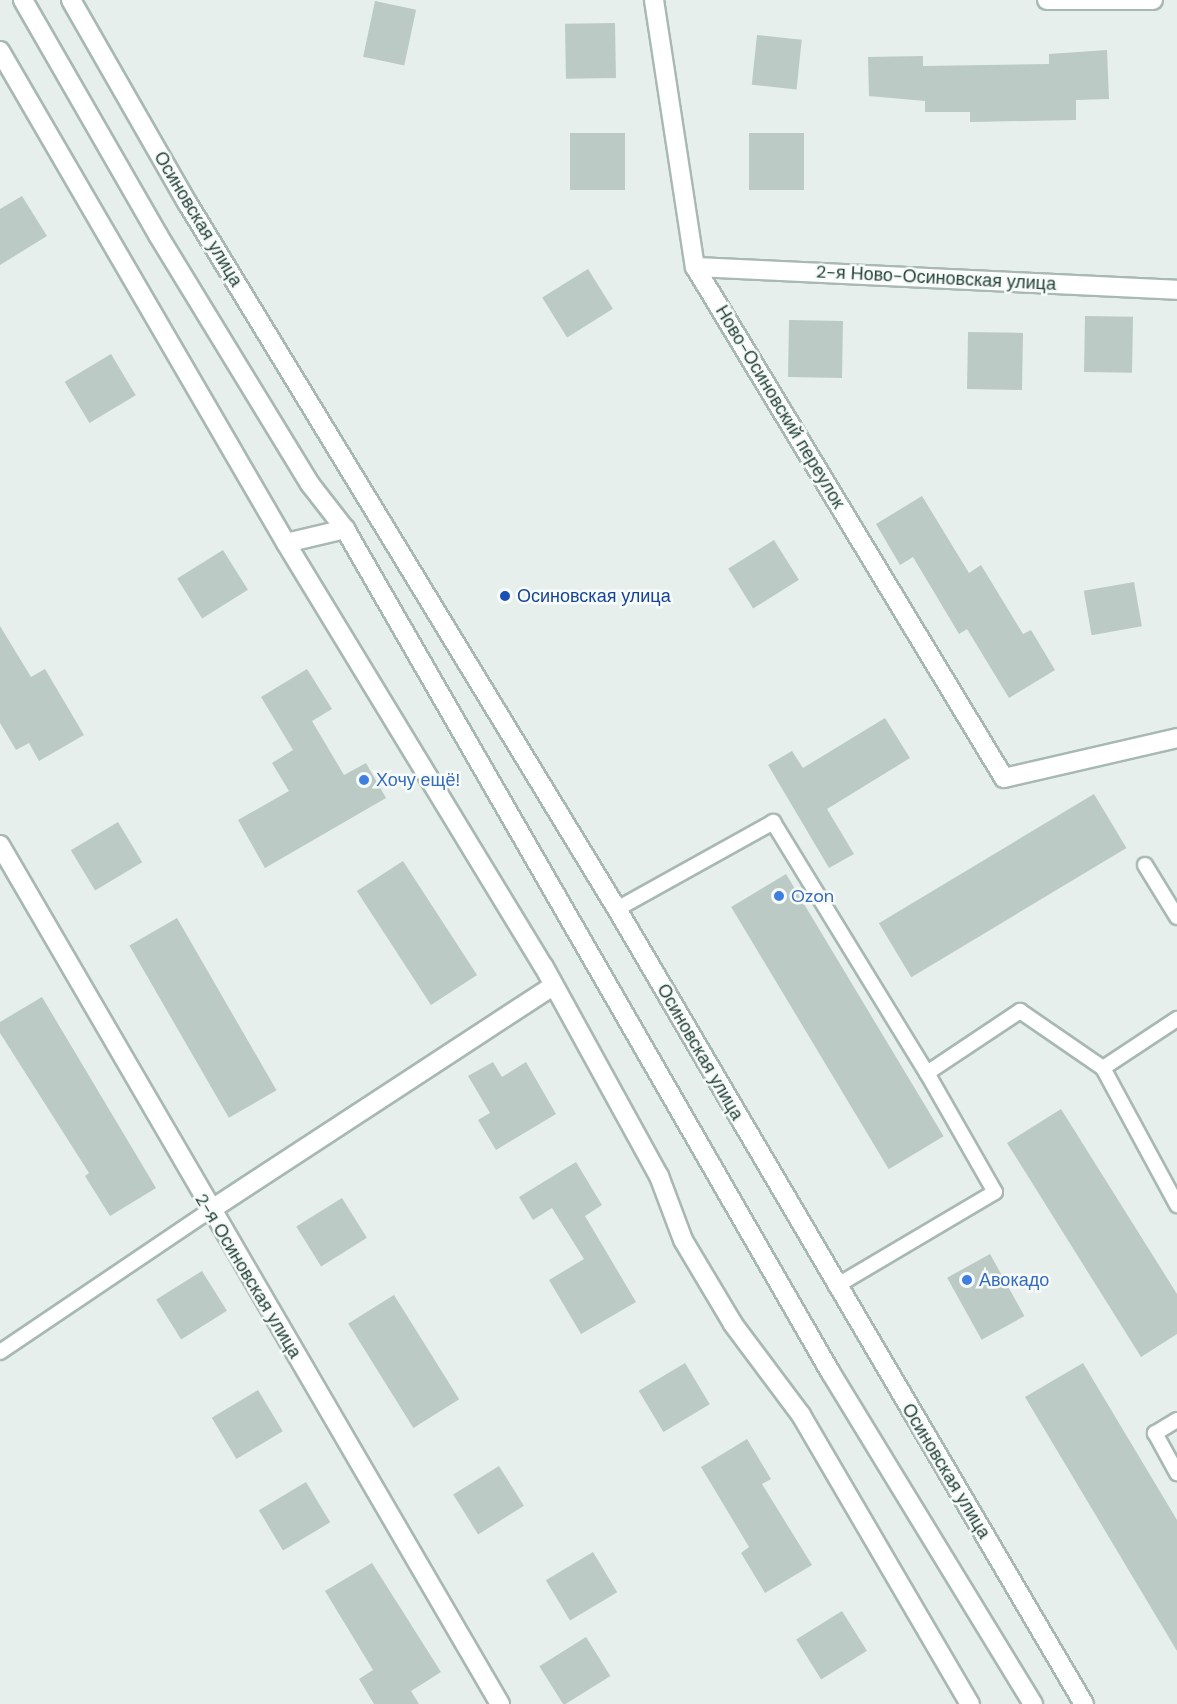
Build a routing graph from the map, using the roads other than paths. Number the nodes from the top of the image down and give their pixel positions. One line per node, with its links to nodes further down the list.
1 (23, 0): 9 (street)
2 (71, 0): 14 (street, Осиновская улица)
3 (654, 0): 7 (street, Ново-Осиновский переулок)
4 (1047, 0): 5 (street)
5 (1153, 0)
6 (0, 51): 10 (street)
7 (695, 267): 8 (street, 2-я Ново-Осиновская улица); 11 (street, Ново-Осиновский переулок)
8 (1177, 290)
9 (345, 529): 10 (street); 28 (street)
10 (286, 543): 16 (street)
11 (1177, 738)
12 (0, 845): 21 (street, 2-я Осиновская улица)
13 (1145, 865): 15 (lane)
14 (617, 909): 19 (lane); 22 (street, Осиновская улица)
15 (1177, 917)
16 (554, 986): 21 (street); 27 (street)
17 (1177, 1019): 18 (lane)
18 (1103, 1068): 19 (lane); 20 (lane)
19 (927, 1072): 22 (lane)
20 (1177, 1205)
21 (209, 1211): 23 (lane); 26 (street, 2-я Осиновская улица)
22 (836, 1286): 29 (street, Осиновская улица)
23 (0, 1352)
24 (1177, 1420): 25 (lane)
25 (1177, 1473)
26 (500, 1704)
27 (970, 1704)
28 (1033, 1704)
29 (1084, 1704)

